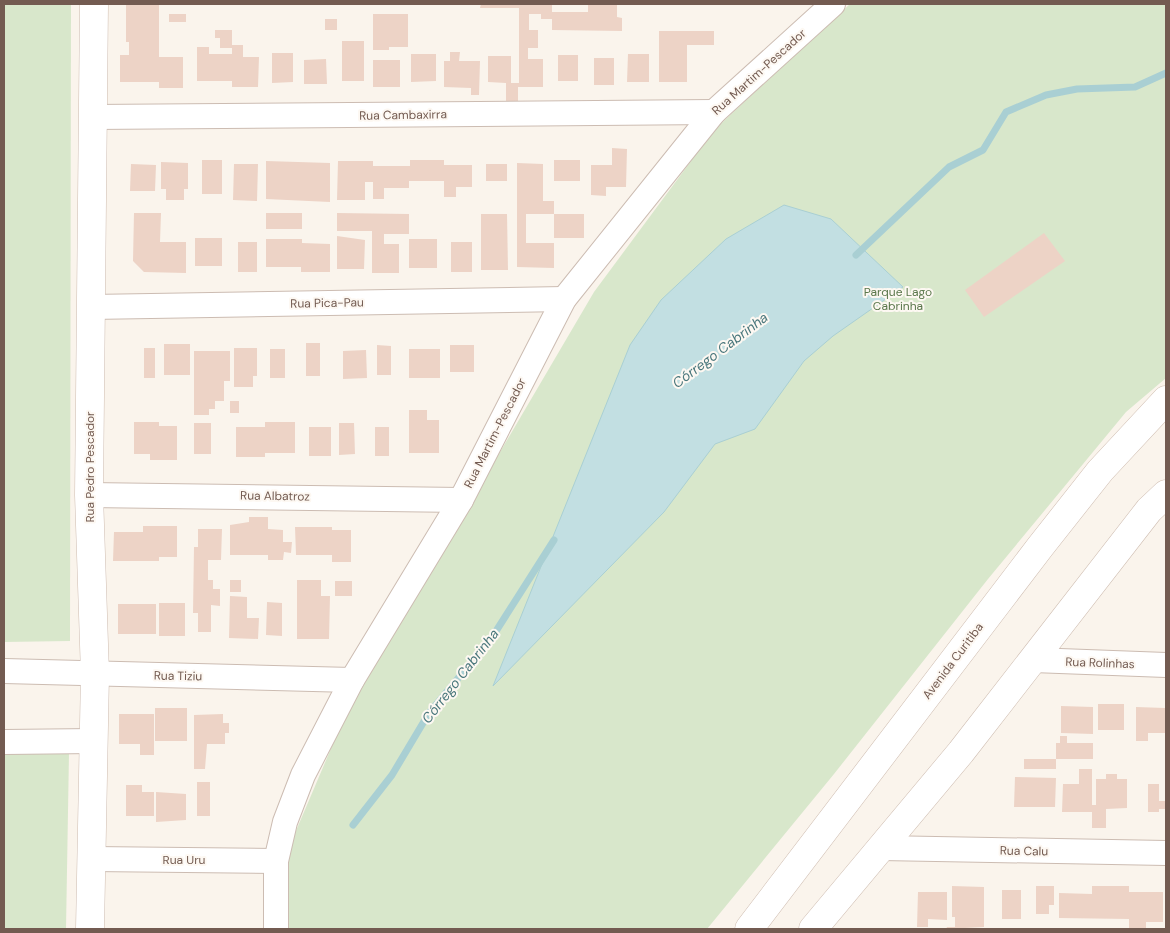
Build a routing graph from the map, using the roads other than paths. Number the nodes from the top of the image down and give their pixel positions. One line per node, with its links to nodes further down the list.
1 (94, 4): 4 (street, Rua Pedro Pescador)
2 (833, 4): 3 (street, Rua Martim-Pescador)
3 (714, 112): 4 (street, Rua Cambaxirra); 5 (street, Rua Martim-Pescador)
4 (92, 118): 6 (street, Rua Pedro Pescador)
5 (564, 300): 6 (street, Rua Pica-Pau); 10 (street, Rua Martim-Pescador)
6 (90, 307): 9 (street, Rua Pedro Pescador)
7 (1166, 400): 24 (street, Avenida Curitiba)
8 (1166, 494): 11 (street)
9 (88, 495): 10 (street, Rua Albatroz); 14 (street, Rua Pedro Pescador)
10 (461, 500): 15 (street, Rua Martim-Pescador)
11 (1033, 660): 12 (street, Rua Rolinhas); 18 (street)
12 (1166, 665)
13 (4, 671): 14 (street, Rua Tiziu)
14 (95, 674): 15 (street, Rua Tiziu); 16 (street, Rua Pedro Pescador)
15 (352, 680): 21 (street, Rua Martim-Pescador)
16 (94, 741): 17 (street); 20 (street, Rua Pedro Pescador)
17 (4, 742)
18 (881, 848): 19 (street, Rua Calu); 25 (street)
19 (1166, 853)
20 (92, 859): 21 (street, Rua Uru); 22 (street, Rua Pedro Pescador)
21 (276, 861): 23 (street, Rua Martim-Pescador)
22 (90, 929)
23 (276, 929)
24 (749, 929)
25 (813, 929)

